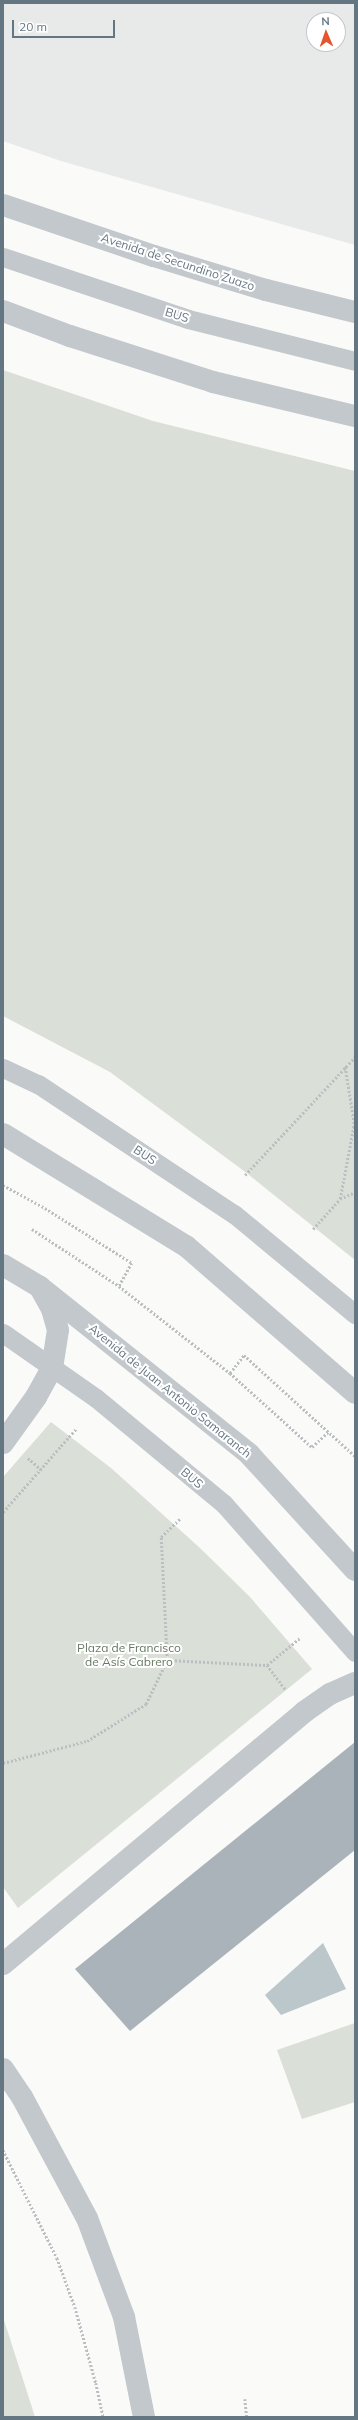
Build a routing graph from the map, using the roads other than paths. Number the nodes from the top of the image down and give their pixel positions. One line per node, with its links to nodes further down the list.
1 (3, 205): 4 (street, Avenida de Secundino Zuazo)
2 (3, 257): 5 (lane, BUS)
3 (3, 311): 6 (street)
4 (355, 312)
5 (355, 361)
6 (355, 416)
7 (3, 1068): 11 (lane, BUS)
8 (3, 1134): 14 (street)
9 (3, 1264): 10 (street, Avenida de Juan Antonio Samaranch)
10 (40, 1287): 13 (street); 16 (street, Avenida de Juan Antonio Samaranch)
11 (355, 1314)
12 (3, 1333): 13 (lane, BUS)
13 (52, 1368): 15 (street); 17 (lane, BUS)
14 (355, 1392)
15 (3, 1443)
16 (355, 1570)
17 (355, 1652)
18 (355, 1683): 19 (street)
19 (3, 1964)
20 (3, 2069): 21 (street)
21 (144, 2417)

